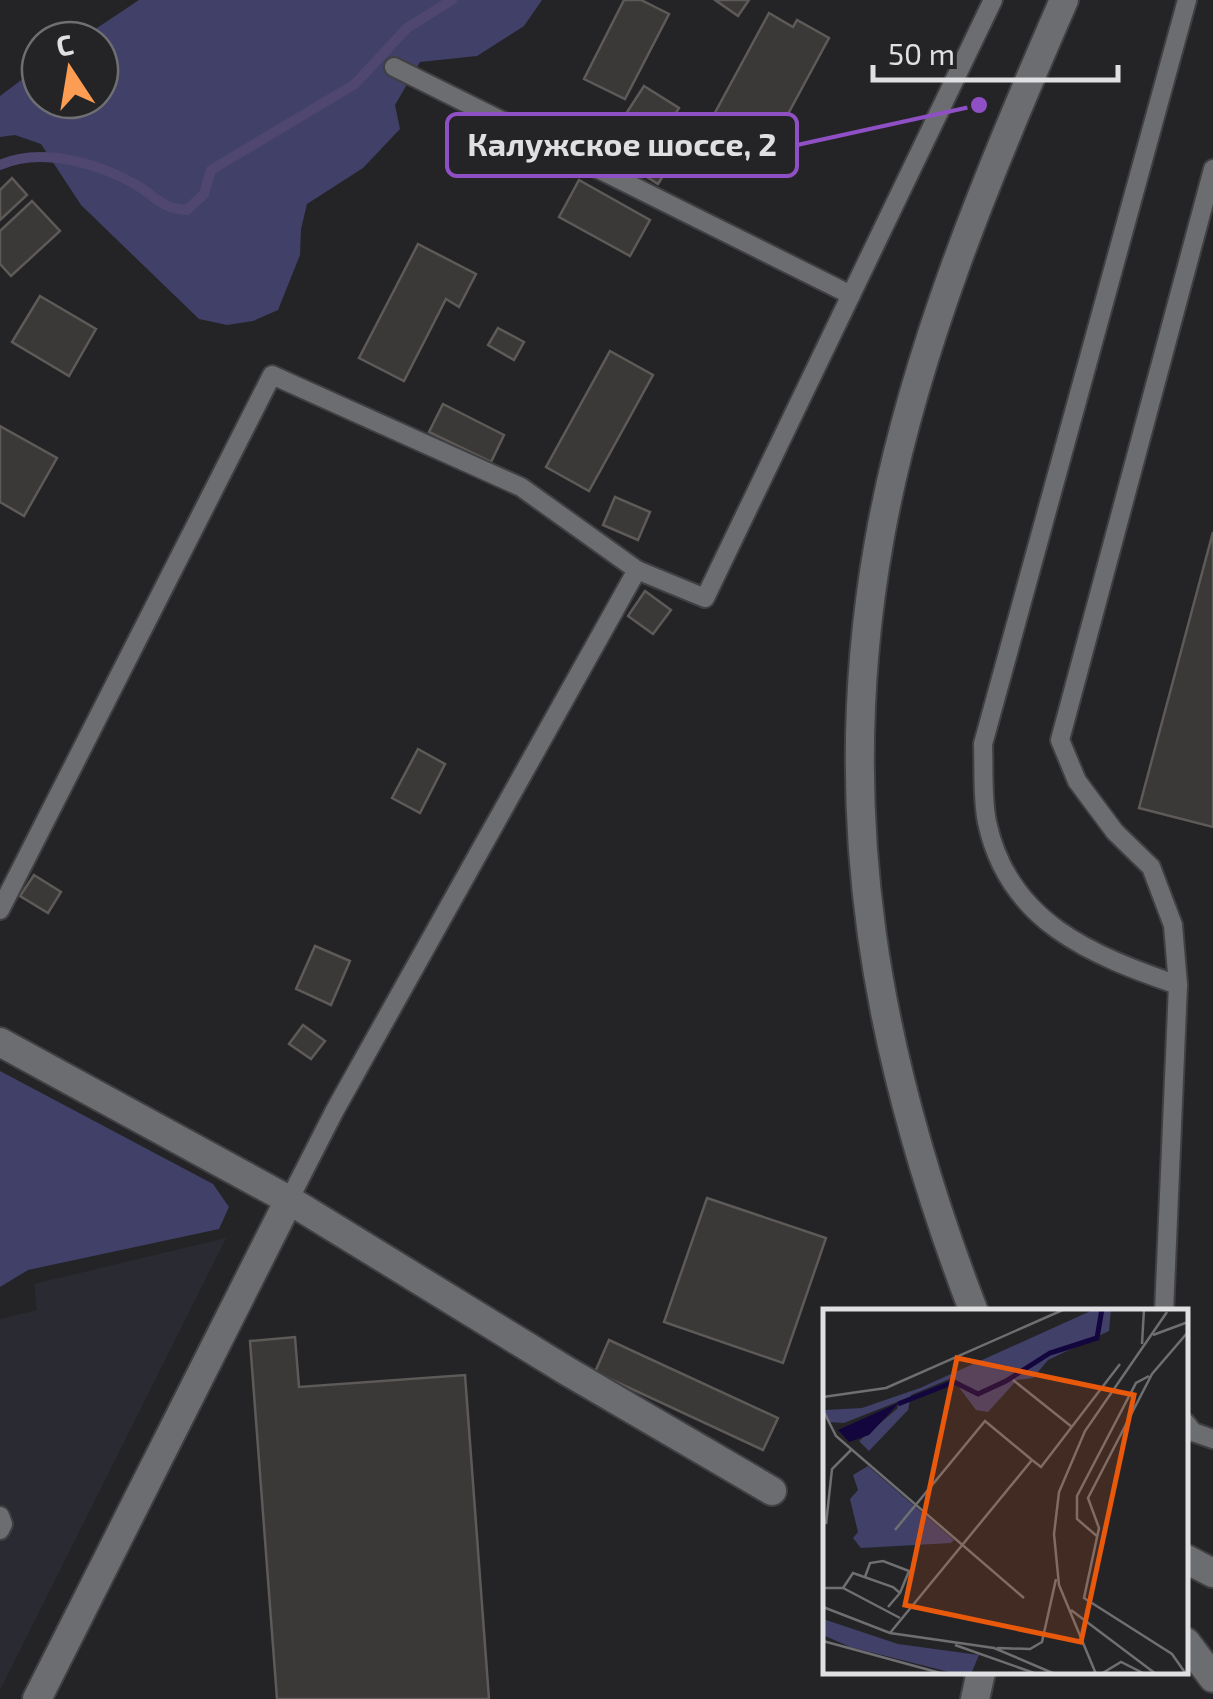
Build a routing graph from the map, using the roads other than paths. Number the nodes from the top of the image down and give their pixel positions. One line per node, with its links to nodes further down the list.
1 (993, 0): 6 (lane)
2 (1064, 0): 12 (street)
3 (1186, 0): 9 (lane)
4 (394, 67): 6 (lane)
5 (1213, 169): 9 (lane)
6 (851, 294): 7 (lane)
7 (636, 570): 8 (lane); 11 (lane)
8 (0, 910)
9 (1178, 986): 15 (lane)
10 (0, 1042): 11 (street)
11 (289, 1200): 18 (street); 26 (street)
12 (949, 1246): 13 (street); 14 (street)
13 (957, 1309)
14 (973, 1309)
15 (1164, 1309)
16 (1188, 1426): 17 (lane)
17 (1213, 1439)
18 (772, 1490)
19 (0, 1516): 20 (lane)
20 (0, 1530)
21 (1188, 1560): 22 (street)
22 (1213, 1573)
23 (1188, 1645): 25 (street)
24 (981, 1674): 27 (street)
25 (1213, 1678)
26 (37, 1699)
27 (975, 1699)

